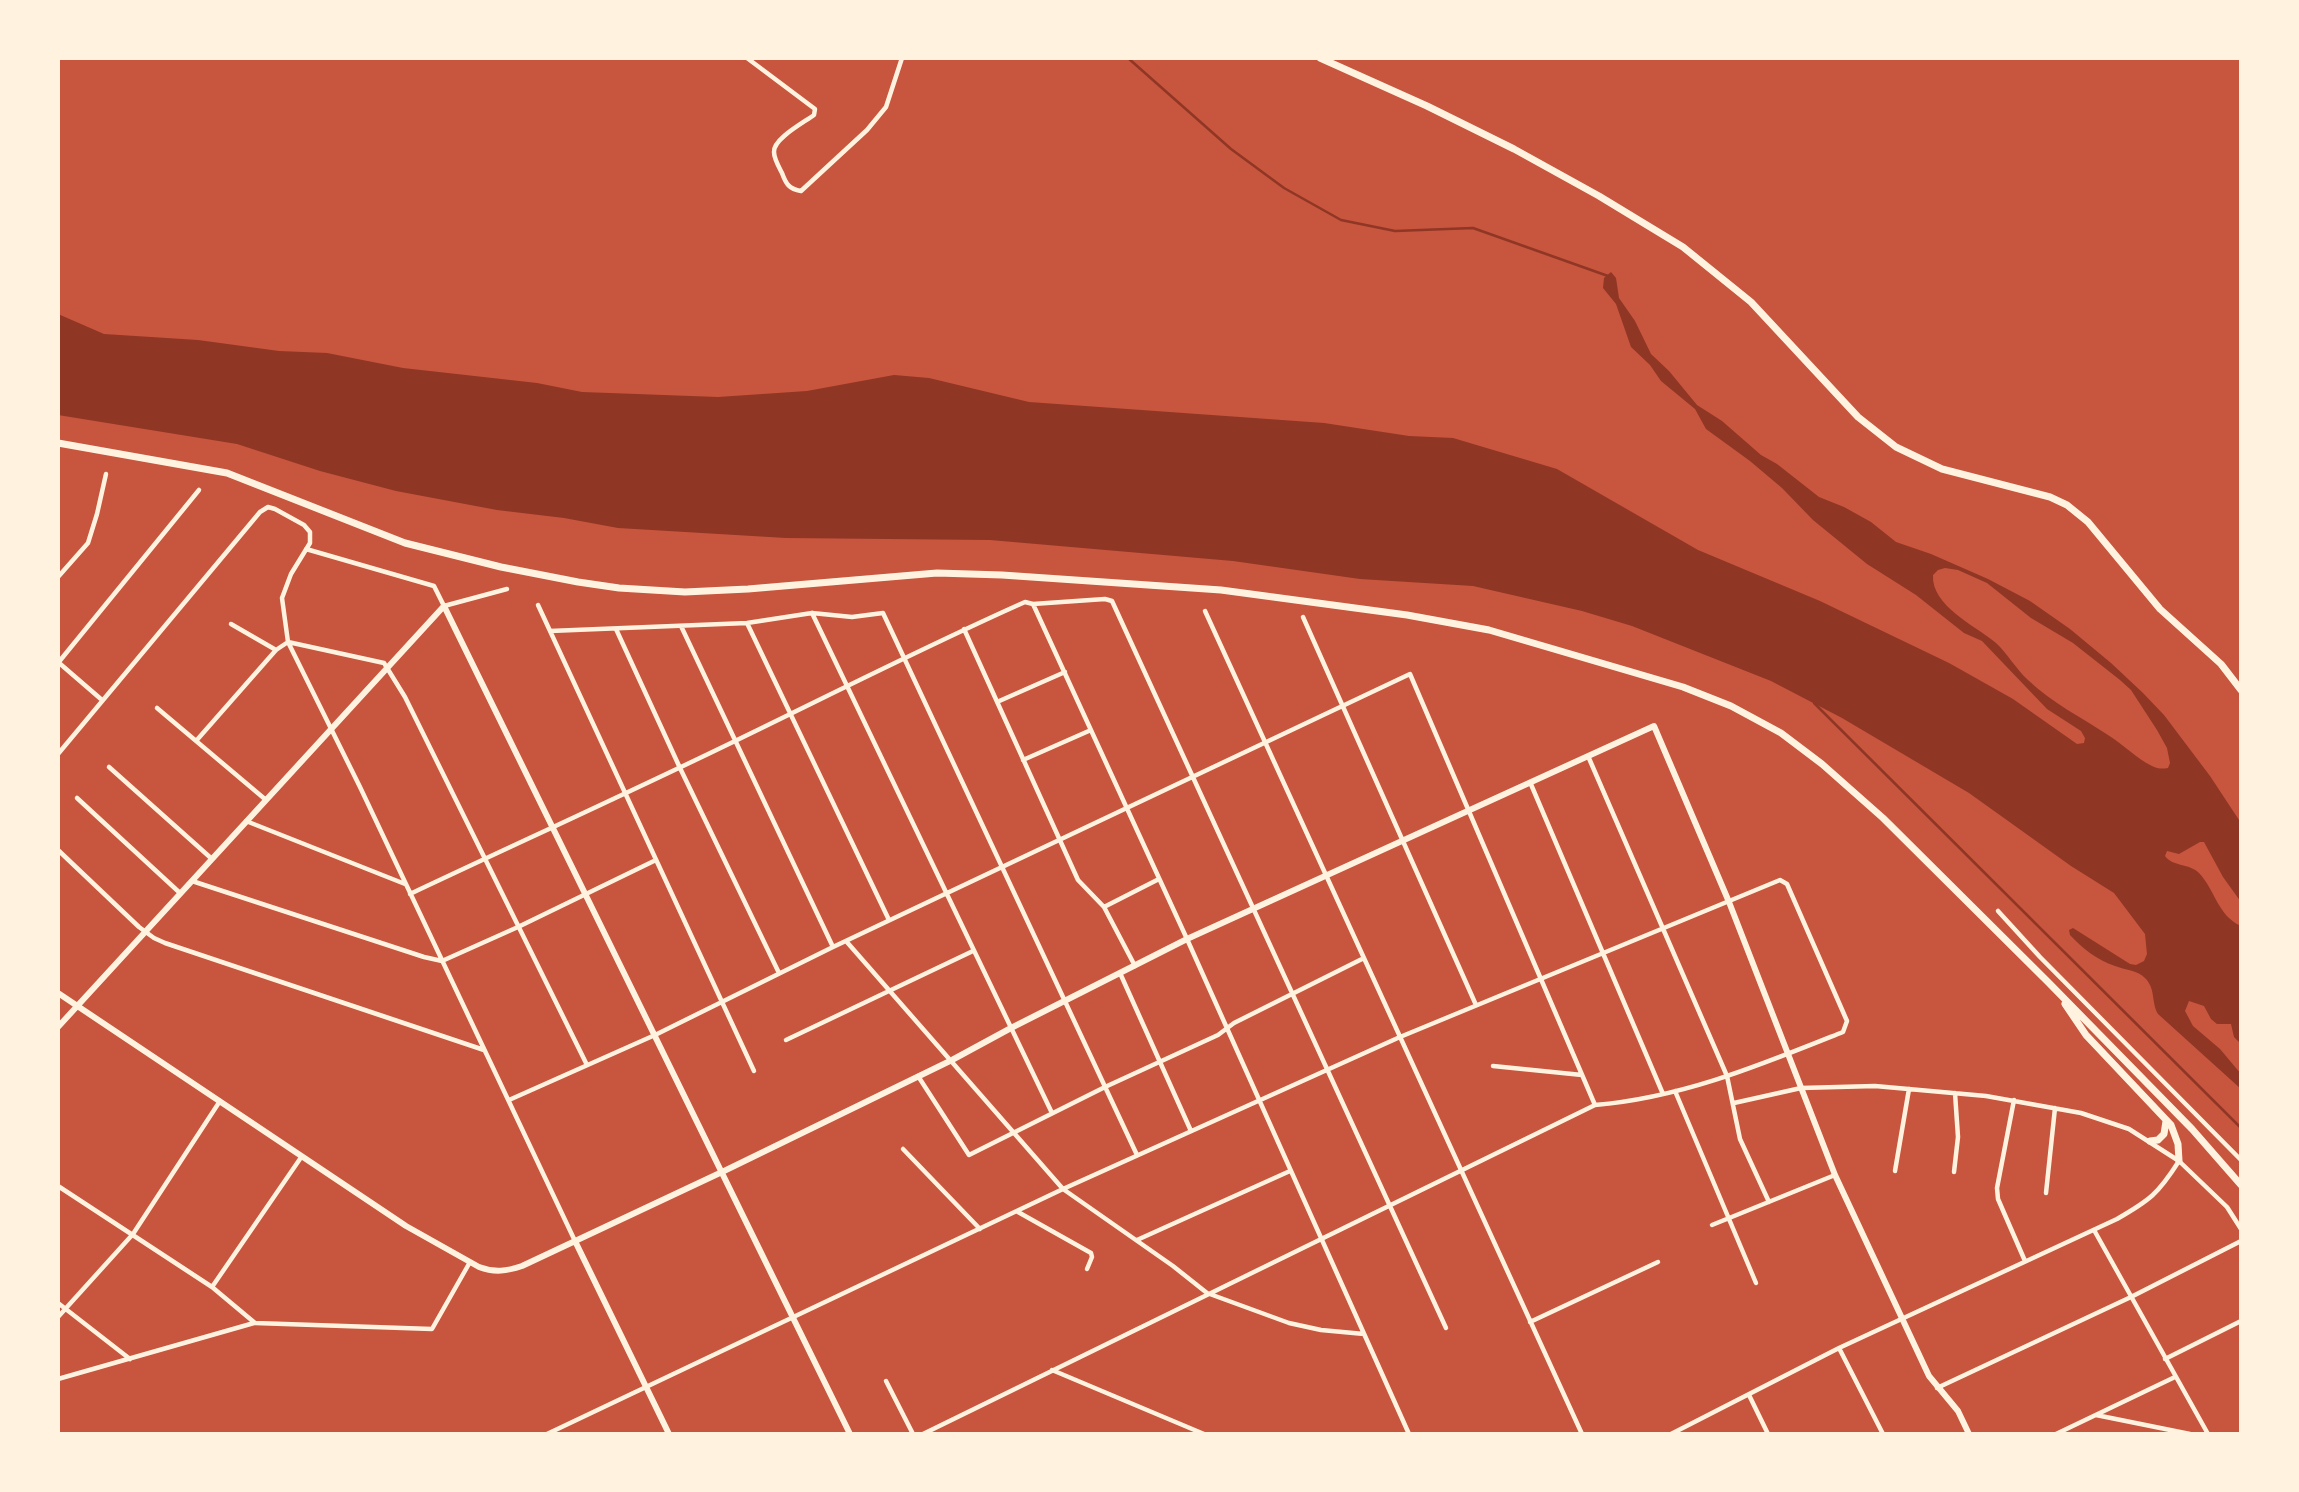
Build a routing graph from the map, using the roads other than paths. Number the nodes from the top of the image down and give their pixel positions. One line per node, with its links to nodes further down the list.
1 (747, 58): 2 (street)
2 (902, 58)
3 (1320, 58): 29 (main road)
4 (58, 443): 91 (main road)
5 (106, 474): 8 (street)
6 (199, 489): 25 (street)
7 (306, 549): 12 (street); 22 (street); 30 (street)
8 (58, 577)
9 (507, 589): 12 (street)
10 (1033, 604): 20 (street); 27 (street); 45 (street)
11 (538, 605): 21 (street)
12 (444, 606): 26 (street); 53 (street)
13 (1205, 611): 39 (street)
14 (812, 613): 16 (street); 24 (street); 28 (street)
15 (1303, 617): 32 (street)
16 (747, 623): 18 (street); 34 (street)
17 (231, 624): 23 (street)
18 (681, 626): 19 (street); 38 (street)
19 (617, 629): 21 (street); 44 (street)
20 (964, 629): 24 (street); 31 (street)
21 (550, 631): 47 (street)
22 (288, 642): 23 (street); 26 (street); 35 (street)
23 (276, 650): 37 (street)
24 (906, 657): 28 (street); 60 (street)
25 (58, 662): 30 (street)
26 (388, 667): 35 (street); 58 (street)
27 (1065, 672): 31 (street); 36 (street)
28 (847, 686): 34 (street); 67 (street)
29 (2241, 690)
30 (102, 700): 40 (street)
31 (997, 702): 42 (street)
32 (1343, 706): 39 (street); 51 (street); 55 (street)
33 (157, 708): 37 (street)
34 (790, 713): 38 (street); 73 (street)
35 (332, 729): 49 (street); 64 (street)
36 (1091, 730): 42 (street); 50 (street)
37 (196, 741): 49 (street)
38 (735, 741): 44 (street); 79 (street)
39 (1265, 743): 45 (street); 61 (street)
40 (58, 754)
41 (1588, 756): 46 (street); 69 (street); 75 (street)
42 (1023, 760): 54 (street)
43 (109, 767): 57 (street)
44 (680, 768): 47 (street); 85 (street)
45 (1193, 777): 50 (street); 71 (street)
46 (1530, 782): 51 (street); 81 (street)
47 (625, 794): 53 (street); 59 (street)
48 (77, 798): 65 (street)
49 (266, 800): 52 (street)
50 (1127, 808): 54 (street); 62 (street)
51 (1469, 811): 55 (street); 87 (street)
52 (246, 821): 57 (street); 64 (street)
53 (552, 826): 58 (street); 68 (street)
54 (1059, 840): 60 (street); 70 (street)
55 (1403, 841): 61 (street); 94 (street)
56 (58, 849): 76 (street)
57 (212, 859): 63 (street)
58 (484, 859): 66 (street); 74 (street)
59 (656, 860): 68 (street); 93 (street)
60 (1002, 867): 67 (street); 92 (street)
61 (1326, 876): 71 (street); 82 (street)
62 (1160, 878): 70 (street); 77 (street)
63 (191, 881): 65 (street); 83 (street)
64 (406, 884): 66 (street)
65 (180, 893): 76 (street)
66 (410, 894): 83 (street)
67 (946, 894): 73 (street); 80 (street)
68 (586, 895): 74 (street); 99 (street)
69 (1729, 902): 75 (street); 103 (street); 103 (street)
70 (1104, 907): 84 (street)
71 (1254, 909): 77 (street); 90 (street)
72 (1998, 911): 134 (street)
73 (889, 920): 78 (street)
74 (518, 927): 83 (street); 106 (street)
75 (1663, 929): 81 (street); 112 (street)
76 (145, 932): 95 (street); 102 (street)
77 (1187, 939): 84 (street); 98 (street)
78 (846, 941): 79 (street); 88 (street)
79 (833, 947): 85 (street)
80 (973, 951): 88 (street); 97 (street)
81 (1603, 954): 87 (street); 118 (street)
82 (1364, 958): 90 (street); 100 (street)
83 (442, 961): 102 (street)
84 (1135, 966): 86 (street)
85 (779, 973): 93 (street)
86 (1120, 973): 92 (street); 105 (street)
87 (1541, 979): 94 (street); 110 (street)
88 (890, 990): 101 (street); 104 (street)
89 (58, 993): 95 (street)
90 (1292, 993): 98 (street); 108 (street)
91 (2060, 995): 127 (main road); 142 (main road)
92 (1066, 1000): 97 (street); 113 (street)
93 (721, 1002): 99 (street); 109 (street)
94 (1476, 1005): 100 (street)
95 (76, 1007): 96 (street); 122 (street)
96 (58, 1027)
97 (1011, 1028): 104 (street); 126 (street)
98 (1227, 1028): 105 (street); 120 (street)
99 (655, 1035): 106 (street); 139 (street)
100 (1400, 1037): 108 (street); 137 (street)
101 (786, 1041)
102 (485, 1050): 119 (street)
103 (1788, 1054): 112 (street); 114 (street)
104 (952, 1060): 111 (street); 128 (street)
105 (1160, 1062): 113 (street); 129 (street)
106 (587, 1065): 119 (street)
107 (1493, 1066): 110 (street)
108 (1327, 1069): 120 (street); 147 (street)
109 (754, 1072)
110 (1582, 1074): 124 (street)
111 (918, 1076): 128 (street); 139 (street)
112 (1727, 1076): 116 (street); 123 (street)
113 (1105, 1087): 126 (street); 133 (street)
114 (1801, 1088): 115 (street); 123 (street); 141 (street)
115 (1909, 1088): 117 (street); 138 (street)
116 (1675, 1091): 118 (street); 149 (street)
117 (1955, 1093): 121 (street); 140 (street)
118 (1663, 1094): 124 (street)
119 (509, 1100): 157 (street)
120 (1259, 1100): 129 (street); 136 (street)
121 (2014, 1100): 125 (street); 159 (street)
122 (220, 1101): 132 (street); 154 (street)
123 (1734, 1103): 146 (street)
124 (1595, 1105): 137 (street)
125 (2055, 1108): 130 (street); 145 (street)
126 (1052, 1113): 128 (street)
127 (2164, 1118): 130 (main road); 135 (main road)
128 (1014, 1131): 144 (street)
129 (1191, 1131): 133 (street)
130 (2150, 1141): 135 (street)
131 (903, 1149): 151 (street)
132 (302, 1156): 160 (street); 164 (street)
133 (1137, 1156): 144 (street)
134 (2241, 1160)
135 (2179, 1161): 152 (street); 153 (street)
136 (1290, 1171): 155 (street); 156 (street)
137 (1461, 1171): 147 (street); 173 (street)
138 (1895, 1171)
139 (722, 1172): 157 (street); 170 (street)
140 (1954, 1172)
141 (1835, 1175): 146 (street); 171 (street)
142 (2241, 1185)
143 (58, 1186): 154 (street)
144 (1063, 1189): 148 (street); 156 (street)
145 (2046, 1194)
146 (1769, 1202): 149 (street)
147 (1389, 1205): 155 (street); 175 (street)
148 (1018, 1211): 151 (street); 162 (street)
149 (1729, 1218): 150 (street); 163 (street)
150 (1712, 1225)
151 (981, 1229): 170 (street)
152 (2241, 1229)
153 (2094, 1230): 159 (street); 166 (street)
154 (133, 1234): 164 (street); 168 (street)
155 (1320, 1238): 165 (street); 176 (street)
156 (1137, 1240): 165 (street)
157 (575, 1241): 160 (street); 185 (street)
158 (2241, 1241): 166 (street)
159 (2025, 1261): 171 (street)
160 (470, 1262): 174 (street)
161 (1658, 1262): 173 (street)
162 (1087, 1269)
163 (1756, 1283)
164 (212, 1287): 174 (street)
165 (1207, 1293): 176 (street); 180 (street)
166 (2131, 1297): 179 (street); 184 (street)
167 (58, 1303): 168 (street)
168 (65, 1309): 169 (street); 178 (street)
169 (58, 1317)
170 (793, 1318): 185 (street); 190 (street)
171 (1902, 1319): 177 (street); 184 (street)
172 (2241, 1321): 179 (street)
173 (1530, 1322): 195 (street)
174 (255, 1323): 178 (street)
175 (1446, 1328)
176 (1365, 1334): 194 (street)
177 (1839, 1348): 186 (street); 198 (street)
178 (131, 1359): 182 (street)
179 (2165, 1359): 181 (street)
180 (1052, 1370): 192 (street); 193 (street)
181 (2175, 1377): 187 (street); 202 (street)
182 (58, 1379)
183 (886, 1381): 191 (street)
184 (1937, 1388): 199 (street)
185 (647, 1389): 188 (street); 189 (street)
186 (1749, 1395): 196 (street); 197 (street)
187 (2096, 1415): 200 (street); 201 (street)
188 (547, 1434)
189 (669, 1434)
190 (850, 1434)
191 (913, 1434)
192 (923, 1434)
193 (1204, 1434)
194 (1409, 1434)
195 (1582, 1434)
196 (1671, 1434)
197 (1768, 1434)
198 (1883, 1434)
199 (1969, 1434)
200 (2056, 1434)
201 (2190, 1434)
202 (2208, 1434)

